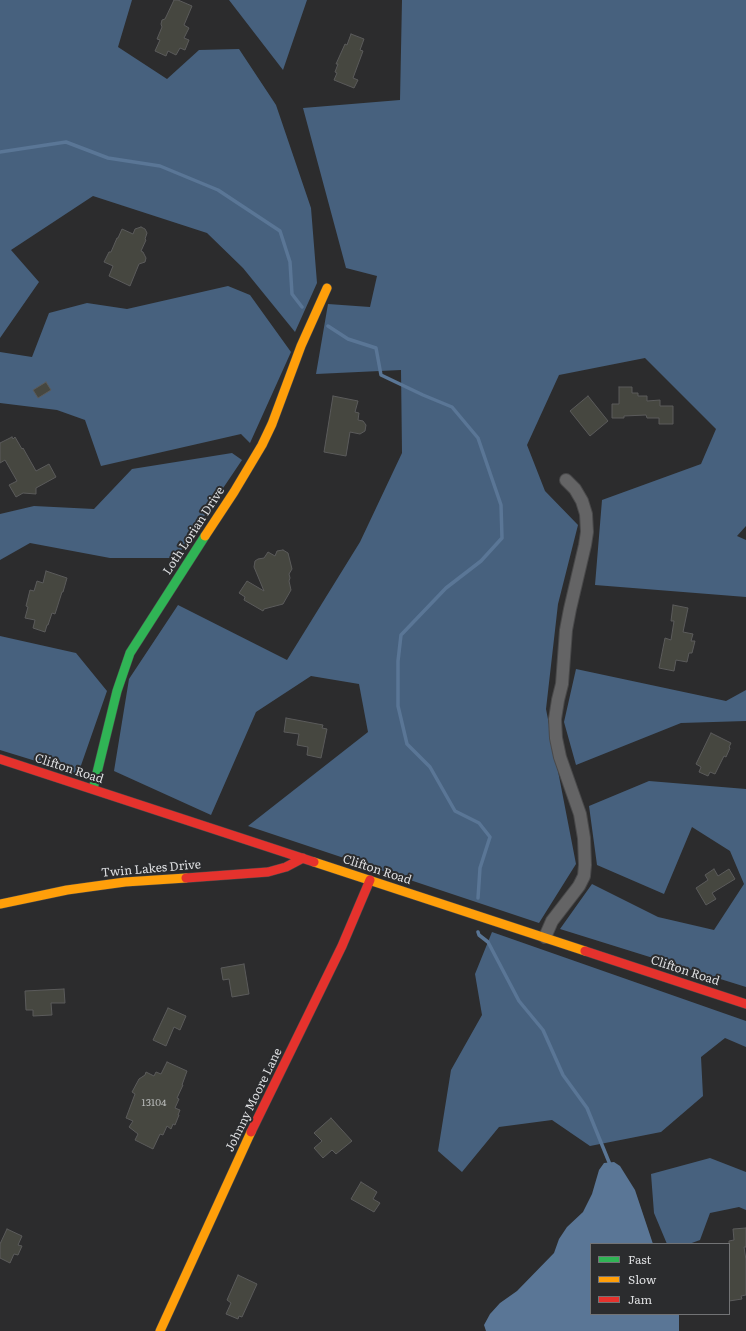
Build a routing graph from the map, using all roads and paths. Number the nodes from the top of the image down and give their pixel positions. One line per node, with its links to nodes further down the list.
1 (327, 288): 4 (street, Loth Lorian Drive)
2 (566, 480): 8 (street)
3 (0, 759): 4 (street, Clifton Road)
4 (93, 789): 5 (street, Clifton Road)
5 (303, 858): 6 (street, Clifton Road); 7 (street, Twin Lakes Drive)
6 (370, 880): 8 (street, Clifton Road); 10 (street, Johnny Moore Lane)
7 (0, 904)
8 (545, 937): 9 (street, Clifton Road)
9 (746, 1004)
10 (160, 1331)

